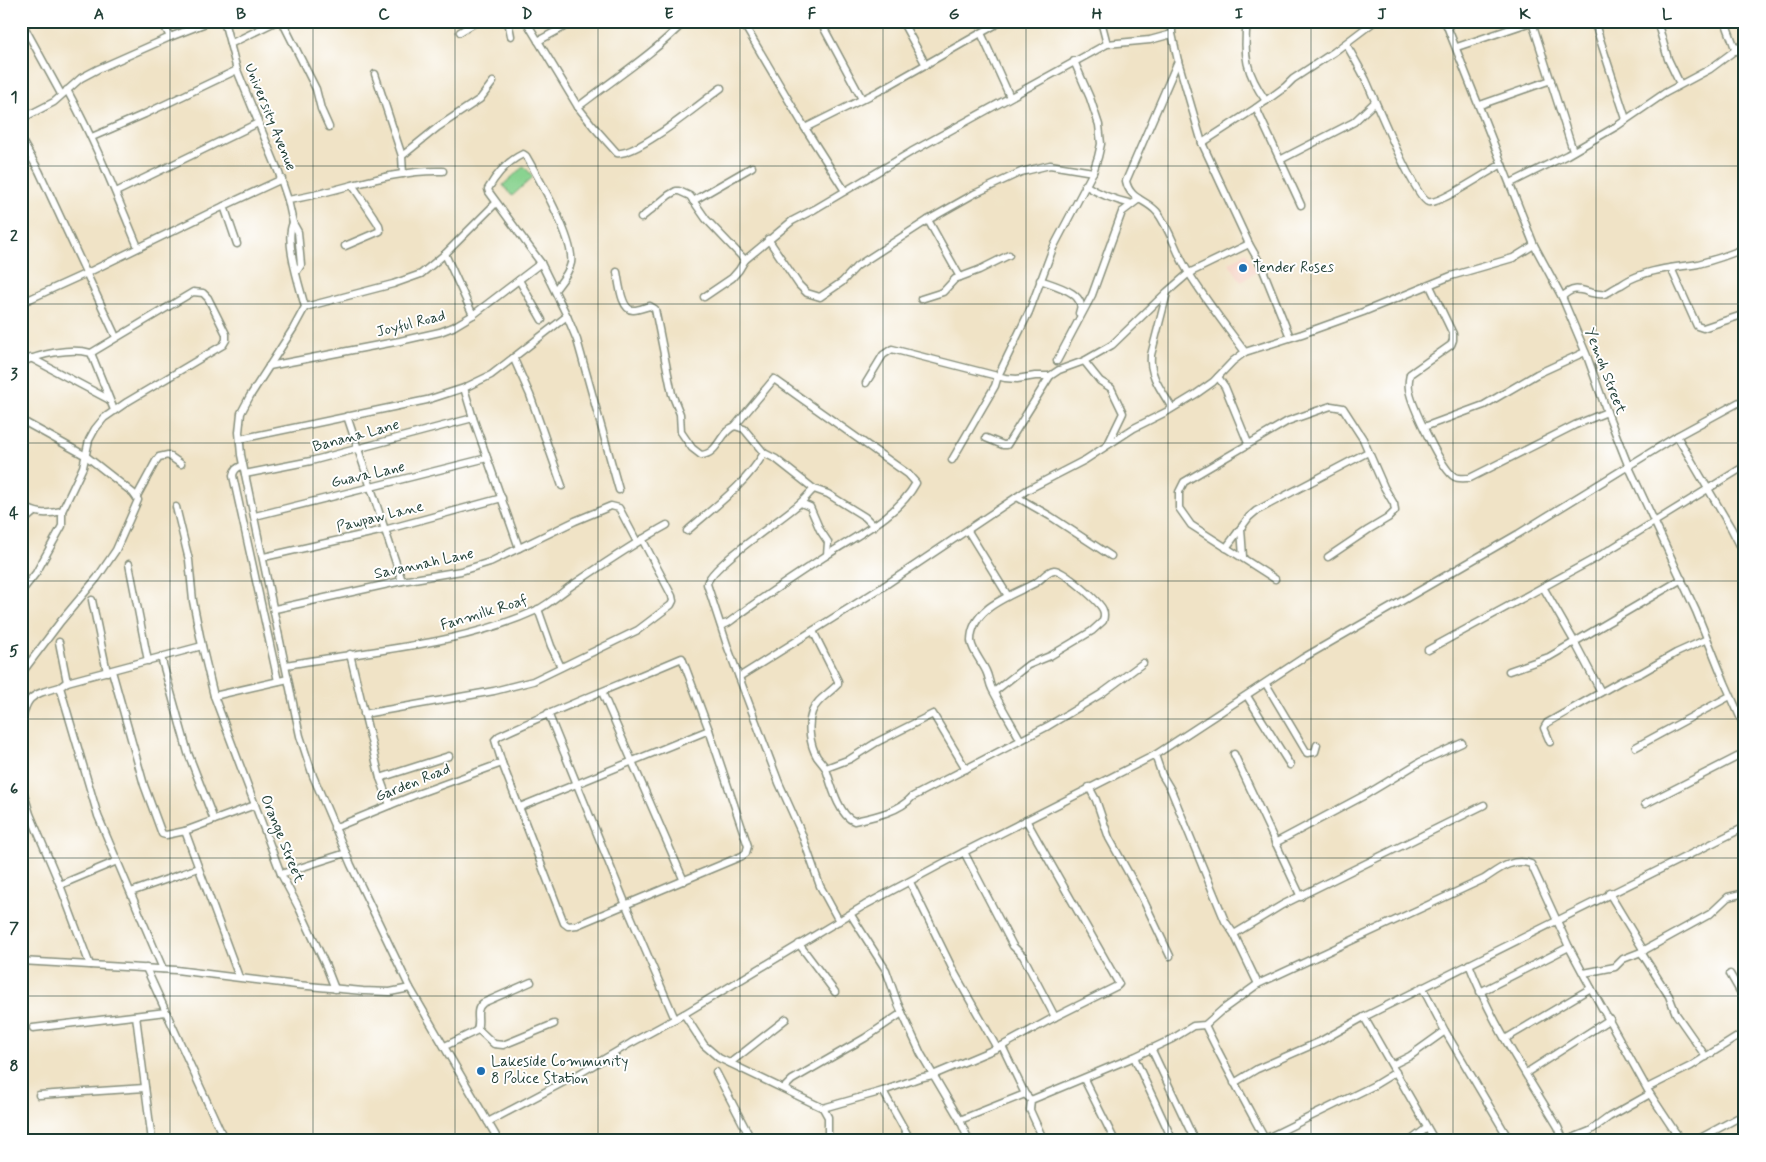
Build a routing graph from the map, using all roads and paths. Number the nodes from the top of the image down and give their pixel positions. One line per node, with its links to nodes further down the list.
1 (21, 21): 47 (street)
2 (162, 21): 28 (street)
3 (211, 21): 28 (street)
4 (224, 21): 32 (street, University Avenue)
5 (277, 21): 32 (street)
6 (282, 21): 58 (street)
7 (478, 21): 25 (street)
8 (508, 21): 29 (street)
9 (526, 21): 30 (street)
10 (575, 21): 30 (street)
11 (685, 21): 53 (street)
12 (742, 21): 59 (street)
13 (820, 21): 49 (street)
14 (902, 21): 39 (street)
15 (1002, 21): 26 (street)
16 (1101, 21): 33 (street)
17 (1247, 21): 50 (street)
18 (1375, 21): 34 (street)
19 (1445, 21): 35 (street, Yemoh Street)
20 (1594, 21): 56 (street)
21 (1657, 21): 44 (street)
22 (1726, 21): 36 (street)
23 (1173, 22): 27 (street)
24 (1533, 22): 35 (street); 42 (street)
25 (460, 32)
26 (981, 33): 39 (street); 48 (street)
27 (1172, 34): 33 (street); 38 (street)
28 (170, 36): 46 (street)
29 (511, 36)
30 (538, 41): 53 (street)
31 (1745, 43): 36 (street)
32 (230, 44): 40 (street, University Avenue)
33 (1107, 44): 37 (street)
34 (1346, 44): 50 (street); 51 (street)
35 (1457, 47): 52 (street, Yemoh Street)
36 (1736, 51): 44 (street)
37 (1074, 61): 48 (street); 69 (street)
38 (1178, 61): 62 (street); 77 (street)
39 (926, 65): 49 (street)
40 (237, 70): 57 (street, University Avenue); 60 (street)
41 (375, 74): 64 (street)
42 (1551, 80): 52 (street); 63 (street)
43 (493, 82): 64 (street)
44 (1680, 84): 56 (street)
45 (721, 88): 53 (street)
46 (67, 90): 47 (street); 60 (street)
47 (61, 94): 55 (street)
48 (1010, 97): 75 (street)
49 (862, 99): 59 (street)
50 (1266, 101): 54 (street)
51 (1375, 102): 65 (street); 66 (street)
52 (1480, 105): 66 (street, Yemoh Street)
53 (578, 107)
54 (1256, 108): 62 (street); 65 (street)
55 (21, 119)
56 (1626, 119): 63 (street)
57 (258, 123): 71 (street, University Avenue); 76 (street)
58 (329, 127)
59 (805, 128): 75 (street)
60 (92, 138): 76 (street)
61 (21, 139): 99 (street)
62 (1202, 143): 88 (street)
63 (1573, 151): 72 (street)
64 (402, 156): 70 (street)
65 (1280, 160): 82 (street)
66 (1502, 164): 72 (street, Yemoh Street)
67 (752, 168): 79 (street)
68 (443, 171): 70 (street)
69 (1093, 172): 73 (street); 85 (street)
70 (403, 174): 74 (street)
71 (282, 179): 78 (street, University Avenue); 83 (street)
72 (1511, 183): 89 (street, Yemoh Street)
73 (1085, 185): 81 (street); 103 (street)
74 (353, 186): 78 (street); 90 (street)
75 (845, 191): 86 (street)
76 (116, 192): 91 (street)
77 (1139, 199): 81 (street); 100 (street)
78 (288, 200): 111 (street, University Avenue)
79 (693, 201): 84 (street); 95 (street)
80 (496, 203): 93 (street); 96 (street); 105 (street)
81 (1132, 204): 123 (street)
82 (1301, 205)
83 (224, 206): 87 (street); 91 (street)
84 (641, 218)
85 (928, 220): 86 (street); 101 (street)
86 (768, 239): 95 (street)
87 (238, 244)
88 (1249, 244): 100 (street); 117 (street)
89 (1534, 245): 104 (street); 108 (street, Yemoh Street)
90 (345, 246)
91 (138, 248): 99 (street)
92 (1745, 248): 97 (street)
93 (446, 254): 111 (street); 113 (street)
94 (1009, 255): 101 (street)
95 (745, 260): 107 (street)
96 (541, 263): 102 (street, Joyful Road); 105 (street)
97 (1671, 268): 108 (street); 112 (street)
98 (617, 272): 141 (street)
99 (88, 273): 110 (street); 116 (street)
100 (1189, 273): 106 (street); 118 (street)
101 (960, 277): 109 (street)
102 (519, 280): 113 (street, Joyful Road); 115 (street)
103 (1040, 280): 123 (street); 128 (street)
104 (1430, 286): 117 (street); 142 (street)
105 (555, 290): 114 (street)
106 (1167, 292): 124 (street); 135 (street)
107 (704, 296)
108 (1562, 297): 119 (street, Yemoh Street)
109 (921, 299)
110 (21, 304)
111 (305, 307): 126 (street)
112 (1745, 314)
113 (473, 315): 126 (street, Joyful Road)
114 (567, 316): 122 (street); 163 (street)
115 (542, 320)
116 (116, 337): 120 (street); 136 (street)
117 (1290, 337): 118 (street)
118 (1244, 352): 130 (street)
119 (1585, 352): 137 (street, Yemoh Street); 142 (street)
120 (91, 353): 121 (street); 133 (street)
121 (31, 358): 125 (street); 133 (street)
122 (514, 359): 132 (street); 159 (street)
123 (1057, 361): 127 (street)
124 (1084, 361): 127 (street); 147 (street)
125 (21, 363)
126 (269, 366): 145 (street)
127 (1071, 366): 129 (street)
128 (998, 376): 129 (street); 131 (street); 153 (street)
129 (1050, 376): 144 (street)
130 (1218, 378): 135 (street); 146 (street)
131 (866, 384)
132 (464, 388): 138 (street); 139 (street)
133 (108, 398): 136 (street)
134 (1745, 399): 143 (street)
135 (1172, 408): 147 (street)
136 (114, 410): 151 (street)
137 (1607, 412): 142 (street); 156 (street, Yemoh Street)
138 (347, 416): 145 (street); 148 (street)
139 (473, 418): 148 (street, Banana Lane); 152 (street)
140 (21, 420): 151 (street)
141 (736, 426): 150 (street); 176 (street)
142 (1424, 427)
143 (1677, 436): 156 (street); 161 (street)
144 (986, 438)
145 (240, 439): 155 (street)
146 (1248, 442): 149 (street); 183 (street)
147 (1106, 447): 165 (street)
148 (358, 449): 158 (street, Banana Lane); 160 (street)
149 (1368, 452): 177 (street); 189 (street)
150 (764, 453): 162 (street); 179 (street)
151 (86, 456): 164 (street); 170 (street)
152 (487, 458): 160 (street, Guava Lane); 166 (street)
153 (952, 460)
154 (181, 464): 164 (street)
155 (243, 465): 158 (street); 218 (street)
156 (1628, 465): 174 (street, Yemoh Street); 220 (street)
157 (1745, 466): 161 (street)
158 (245, 474): 172 (street)
159 (562, 486)
160 (370, 487): 172 (street, Guava Lane); 178 (street)
161 (1708, 488): 174 (street); 185 (street)
162 (814, 489): 167 (street); 176 (street)
163 (619, 490)
164 (137, 496): 215 (street)
165 (1018, 497): 180 (street); 186 (street)
166 (502, 498): 178 (street, Pawpaw Lane); 182 (street)
167 (801, 503): 184 (street); 200 (street)
168 (21, 505): 171 (street)
169 (176, 507): 205 (street, Orange Street)
170 (62, 511): 171 (street); 195 (street)
171 (34, 512): 173 (street)
172 (254, 516): 187 (street)
173 (21, 523)
174 (1654, 523): 192 (street, Yemoh Street); 194 (street)
175 (667, 525): 181 (street, Fanmilk Roaf)
176 (874, 526): 184 (street)
177 (1241, 528): 183 (street); 188 (street)
178 (384, 530): 187 (street, Pawpaw Lane); 193 (street)
179 (687, 531)
180 (968, 531): 196 (street); 201 (street)
181 (639, 541): 182 (street, Savannah Lane); 199 (street, Fanmilk Roaf); 212 (street, Savannah Lane)
182 (519, 548): 193 (street, Savannah Lane)
183 (1226, 548): 188 (street)
184 (827, 555): 200 (street)
185 (1745, 555)
186 (1111, 556)
187 (264, 557): 198 (street)
188 (1243, 557): 191 (street)
189 (1328, 557)
190 (129, 564): 209 (street)
191 (1275, 579)
192 (1682, 579): 202 (street, Yemoh Street); 203 (street)
193 (402, 582): 198 (street, Savannah Lane)
194 (1543, 587): 203 (street); 206 (street)
195 (21, 592)
196 (1008, 596): 223 (street); 223 (street)
197 (92, 600): 214 (street)
198 (275, 609): 211 (street)
199 (538, 609): 207 (street, Fanmilk Roaf); 212 (street)
200 (721, 625): 216 (street)
201 (813, 631): 216 (street); 245 (street)
202 (1707, 639): 224 (street); 227 (street, Yemoh Street)
203 (1574, 641): 213 (street); 224 (street)
204 (59, 642): 219 (street)
205 (202, 646): 208 (street); 225 (street, Orange Street)
206 (1428, 650)
207 (350, 654): 211 (street, Fanmilk Roaf); 229 (street)
208 (161, 657): 209 (street); 256 (street)
209 (148, 661): 214 (street)
210 (1143, 663): 233 (street)
211 (286, 665): 217 (street)
212 (561, 667): 229 (street)
213 (1509, 671)
214 (110, 672): 219 (street); 260 (street)
215 (22, 673)
216 (740, 677): 277 (street)
217 (288, 679): 218 (street); 259 (street)
218 (278, 681): 225 (street)
219 (67, 682): 221 (street)
220 (1266, 684): 226 (street); 236 (street)
221 (60, 687): 231 (street); 264 (street)
222 (602, 692): 228 (street); 232 (street); 242 (street)
223 (994, 692): 233 (street)
224 (1601, 692): 234 (street)
225 (214, 696): 252 (street, Orange Street)
226 (1247, 696): 240 (street); 244 (street)
227 (1730, 696): 230 (street, Yemoh Street); 237 (street)
228 (548, 713): 243 (street); 249 (street)
229 (364, 714): 247 (street)
230 (1744, 725)
231 (21, 729)
232 (709, 730): 242 (street); 267 (street)
233 (1020, 739): 246 (street)
234 (1550, 742)
235 (1462, 743): 261 (street)
236 (1317, 744)
237 (1636, 747)
238 (1745, 753): 251 (street)
239 (1234, 754): 261 (street)
240 (1155, 755): 250 (street); 278 (street)
241 (448, 756): 247 (street)
242 (633, 760): 249 (street); 267 (street)
243 (502, 762): 253 (street, Garden Road); 255 (street)
244 (1290, 765)
245 (826, 768): 246 (street); 246 (street)
246 (966, 769)
247 (380, 778): 253 (street)
248 (21, 784): 269 (street)
249 (577, 784): 255 (street); 274 (street)
250 (1089, 787): 257 (street); 282 (street)
251 (1645, 804)
252 (255, 805): 256 (street); 266 (street, Orange Street)
253 (390, 805): 259 (street, Garden Road)
254 (1484, 805): 273 (street)
255 (520, 807): 274 (street)
256 (214, 820): 260 (street)
257 (1026, 820): 262 (street); 304 (street)
258 (1745, 827): 271 (street)
259 (334, 828): 263 (street)
260 (185, 831): 265 (street)
261 (1275, 842): 273 (street)
262 (964, 852): 268 (street); 304 (street)
263 (346, 854): 266 (street); 294 (street)
264 (117, 861): 269 (street); 270 (street)
265 (198, 868): 270 (street); 290 (street)
266 (281, 874): 296 (street, Orange Street)
267 (684, 881): 274 (street)
268 (910, 882): 275 (street); 317 (street)
269 (60, 886): 285 (street)
270 (131, 892): 287 (street)
271 (1610, 893): 276 (street); 281 (street)
272 (1745, 893): 281 (street)
273 (1301, 897): 278 (street)
274 (626, 905): 306 (street)
275 (851, 915): 277 (street); 301 (street)
276 (1558, 919): 280 (street); 284 (street); 292 (street)
277 (838, 921): 279 (street)
278 (1234, 934): 292 (street)
279 (799, 944): 297 (street); 302 (street)
280 (1569, 947): 288 (street); 298 (street)
281 (1642, 951): 288 (street); 319 (street)
282 (1170, 956)
283 (21, 961): 285 (street)
284 (1469, 964): 293 (street); 298 (street)
285 (90, 965): 286 (street)
286 (146, 968): 287 (street); 300 (street)
287 (163, 969): 290 (street)
288 (1584, 974): 295 (street)
289 (1730, 974): 299 (street)
290 (239, 977): 296 (street)
291 (531, 982): 312 (street)
292 (1258, 984): 310 (street)
293 (1422, 987): 305 (street); 313 (street)
294 (410, 988): 296 (street); 316 (street)
295 (1591, 988): 308 (street); 315 (street)
296 (335, 989)
297 (835, 992)
298 (1480, 992): 315 (street)
299 (1745, 1000)
300 (166, 1012): 303 (street); 345 (street)
301 (902, 1013): 326 (street); 330 (street)
302 (684, 1014): 306 (street); 321 (street)
303 (136, 1016): 311 (street); 329 (street)
304 (1055, 1017): 317 (street)
305 (1364, 1017): 322 (street); 328 (street)
306 (675, 1018): 339 (street)
307 (786, 1019): 321 (street)
308 (1610, 1019): 325 (street); 332 (street)
309 (554, 1024): 312 (street)
310 (1205, 1025): 318 (street); 328 (street)
311 (33, 1028)
312 (478, 1029): 316 (street)
313 (1445, 1031): 322 (street); 357 (street)
314 (1745, 1032): 319 (street)
315 (1505, 1039): 325 (street)
316 (445, 1046): 339 (street)
317 (999, 1047): 326 (street); 333 (street)
318 (1151, 1048): 320 (street); 354 (street)
319 (1706, 1056): 332 (street)
320 (1134, 1057): 327 (street); 353 (street)
321 (730, 1062): 330 (street)
322 (1392, 1065): 324 (street)
323 (716, 1072): 347 (street)
324 (1396, 1072): 341 (street); 343 (street)
325 (1526, 1073): 358 (street)
326 (933, 1075): 331 (street); 338 (street)
327 (1084, 1079): 335 (street); 352 (street)
328 (1234, 1083): 343 (street)
329 (145, 1088): 334 (street); 344 (street)
330 (784, 1088): 336 (street)
331 (884, 1091): 336 (street); 349 (street)
332 (1649, 1091): 342 (street); 358 (street)
333 (1025, 1094): 335 (street); 338 (street)
334 (39, 1095)
335 (1031, 1100): 351 (street)
336 (823, 1108): 348 (street)
337 (1743, 1115): 340 (street); 361 (street)
338 (960, 1120): 350 (street)
339 (488, 1122): 346 (street)
340 (1745, 1124)
341 (1427, 1128): 355 (street); 356 (street)
342 (1676, 1133): 359 (street); 360 (street)
343 (1265, 1140)
344 (152, 1141)
345 (226, 1141)
346 (499, 1141)
347 (752, 1141)
348 (828, 1141)
349 (911, 1141)
350 (969, 1141)
351 (1044, 1141)
352 (1115, 1141)
353 (1174, 1141)
354 (1195, 1141)
355 (1410, 1141)
356 (1435, 1141)
357 (1510, 1141)
358 (1565, 1141)
359 (1665, 1141)
360 (1681, 1141)
361 (1695, 1141)

